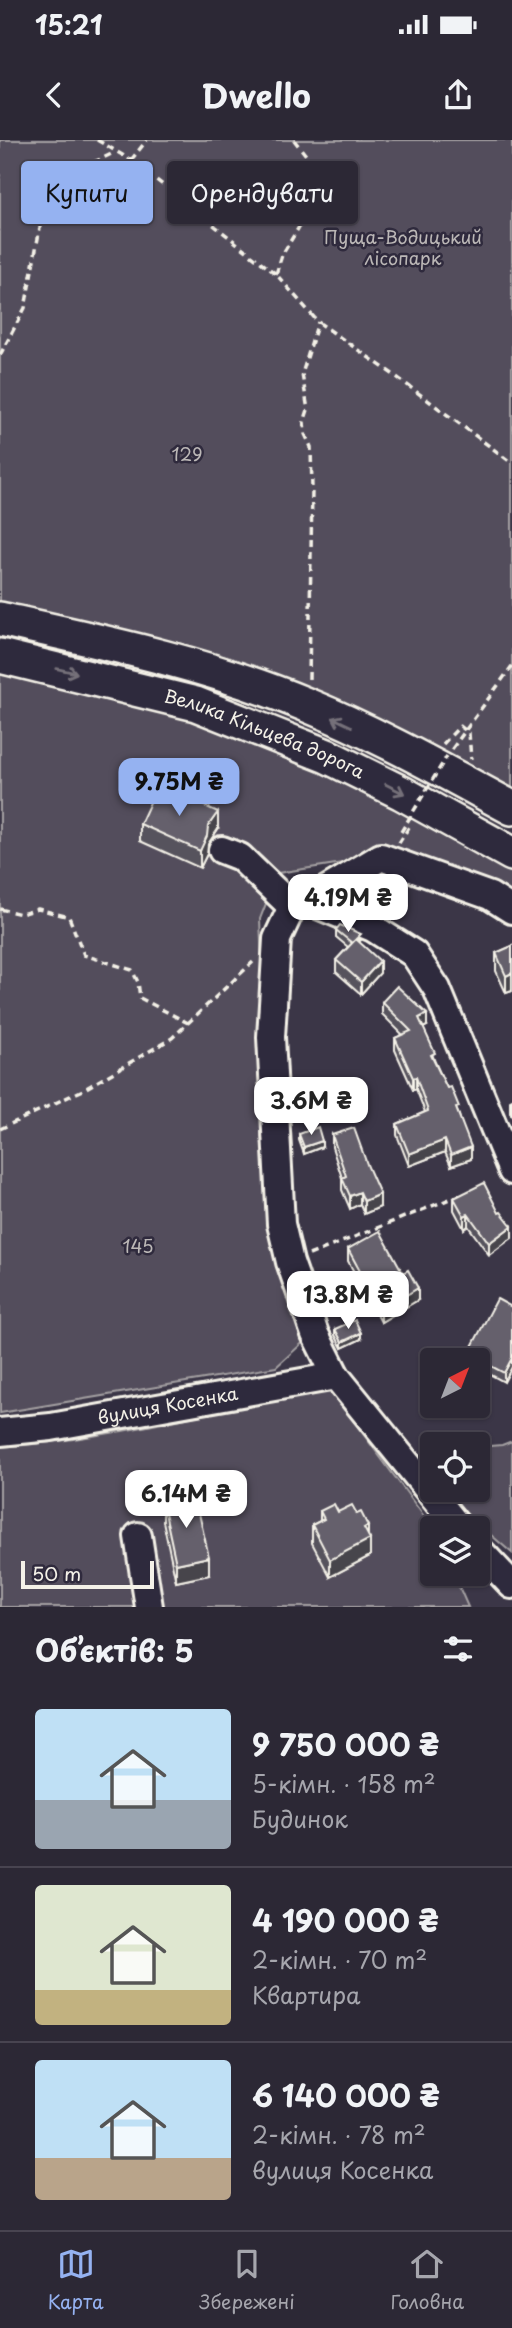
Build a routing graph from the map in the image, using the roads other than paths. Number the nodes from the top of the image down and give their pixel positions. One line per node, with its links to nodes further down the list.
1 (0, 619): 3 (main road, one-way to 1)
2 (0, 656): 5 (main road, Велика Кільцева дорога, one-way to 5)
3 (512, 808)
4 (222, 850): 6 (street)
5 (512, 854)
6 (300, 904): 7 (street); 8 (street); 9 (street)
7 (512, 910)
8 (512, 1171)
9 (336, 1376): 10 (street, вулиця Косенка); 11 (street)
10 (0, 1432)
11 (449, 1516)
12 (138, 1536): 15 (street)
13 (490, 1562): 14 (street)
14 (512, 1585)
15 (149, 1607)

